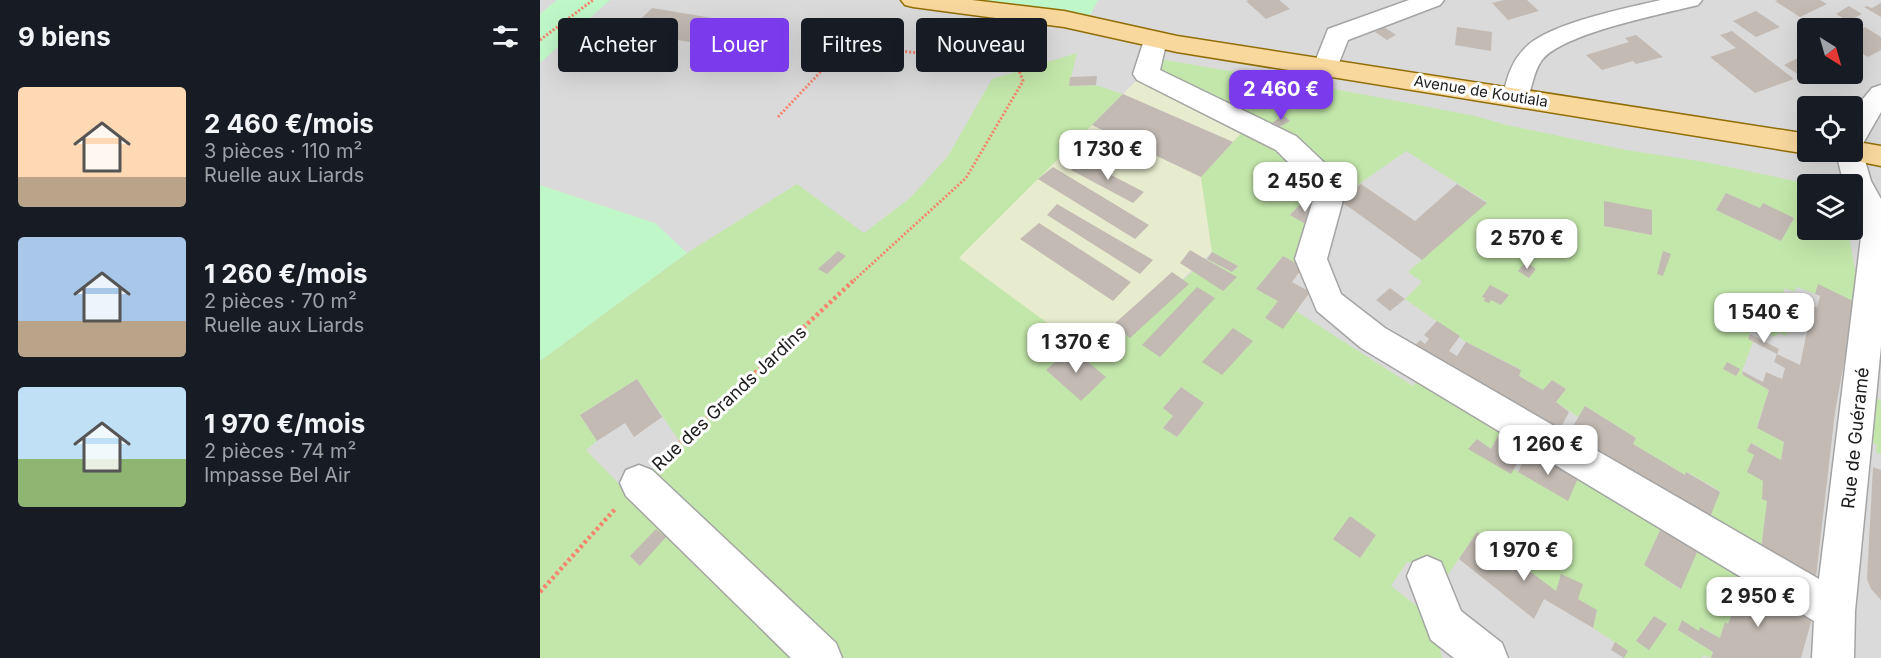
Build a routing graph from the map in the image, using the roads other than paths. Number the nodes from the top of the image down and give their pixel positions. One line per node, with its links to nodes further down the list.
1 (1431, 0): 6 (street)
2 (1690, 0): 4 (street)
3 (922, 2): 5 (main road, Avenue de Koutiala); 5 (main road, Avenue de Koutiala)
4 (1634, 7): 8 (street)
5 (1155, 40): 6 (main road, Avenue de Koutiala); 16 (street)
6 (1326, 67): 8 (main road, Avenue de Koutiala)
7 (1881, 94): 9 (street)
8 (1516, 97): 10 (main road, Avenue de Koutiala)
9 (1863, 118)
10 (1797, 142)
11 (1863, 153): 12 (main road)
12 (1881, 156)
13 (1853, 162): 16 (street, Rue de Guéramé)
14 (639, 483): 17 (street, Rue des Grands Jardins)
15 (1427, 576): 18 (street)
16 (1835, 611): 19 (street, Rue de Guéramé)
17 (821, 658)
18 (1487, 658)
19 (1833, 658)

